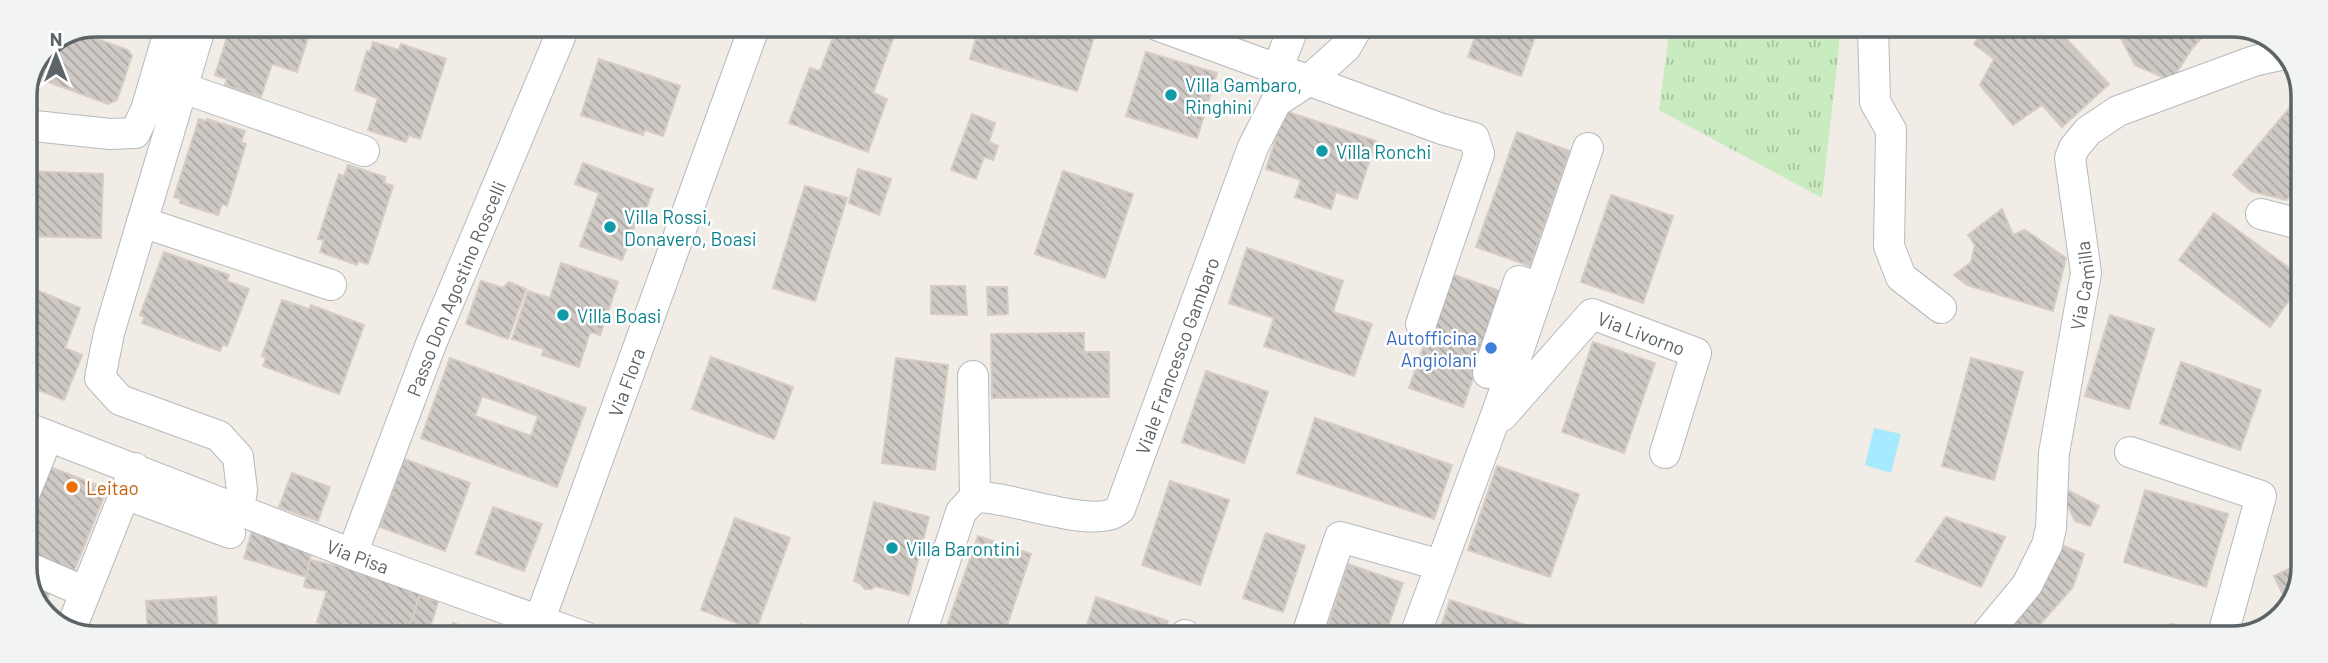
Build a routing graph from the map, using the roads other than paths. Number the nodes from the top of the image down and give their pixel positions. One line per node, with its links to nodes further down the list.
1 (167, 37): 13 (street)
2 (198, 37): 12 (street)
3 (560, 37): 32 (street, Passo Don Agostino Roscelli)
4 (751, 37): 36 (street, Via Flora)
5 (1188, 37): 10 (street)
6 (1290, 37): 10 (street)
7 (1352, 37): 11 (street, Viale Francesco Gambaro)
8 (1873, 37): 21 (street)
9 (2275, 56): 42 (street, Via Camilla)
10 (1277, 70): 11 (street)
11 (1308, 81): 22 (street); 30 (street, Viale Francesco Gambaro)
12 (183, 88): 15 (street); 17 (street)
13 (37, 126)
14 (1588, 148): 20 (street, Via Livorno)
15 (364, 151)
16 (2261, 214): 18 (street)
17 (142, 222): 19 (street); 31 (street)
18 (2291, 222)
19 (331, 285)
20 (1540, 288): 23 (street); 25 (street, Via Livorno)
21 (1941, 308)
22 (1421, 324)
23 (1488, 373)
24 (973, 376): 30 (street)
25 (1492, 427): 28 (street, Via Livorno); 33 (street, Via Livorno)
26 (37, 433): 29 (street, Via Pisa)
27 (2130, 452): 43 (street)
28 (1665, 453)
29 (130, 481): 31 (street, Via Pisa); 35 (street)
30 (975, 497): 39 (street)
31 (235, 521): 32 (street, Via Pisa)
32 (352, 554): 36 (street, Via Pisa)
33 (1440, 565): 40 (street); 41 (street, Via Livorno)
34 (37, 571): 35 (street)
35 (85, 592): 37 (street)
36 (541, 619): 38 (street, Via Pisa)
37 (74, 621)
38 (558, 626)
39 (924, 626)
40 (1310, 626)
41 (1418, 626)
42 (1993, 626)
43 (2225, 626)

